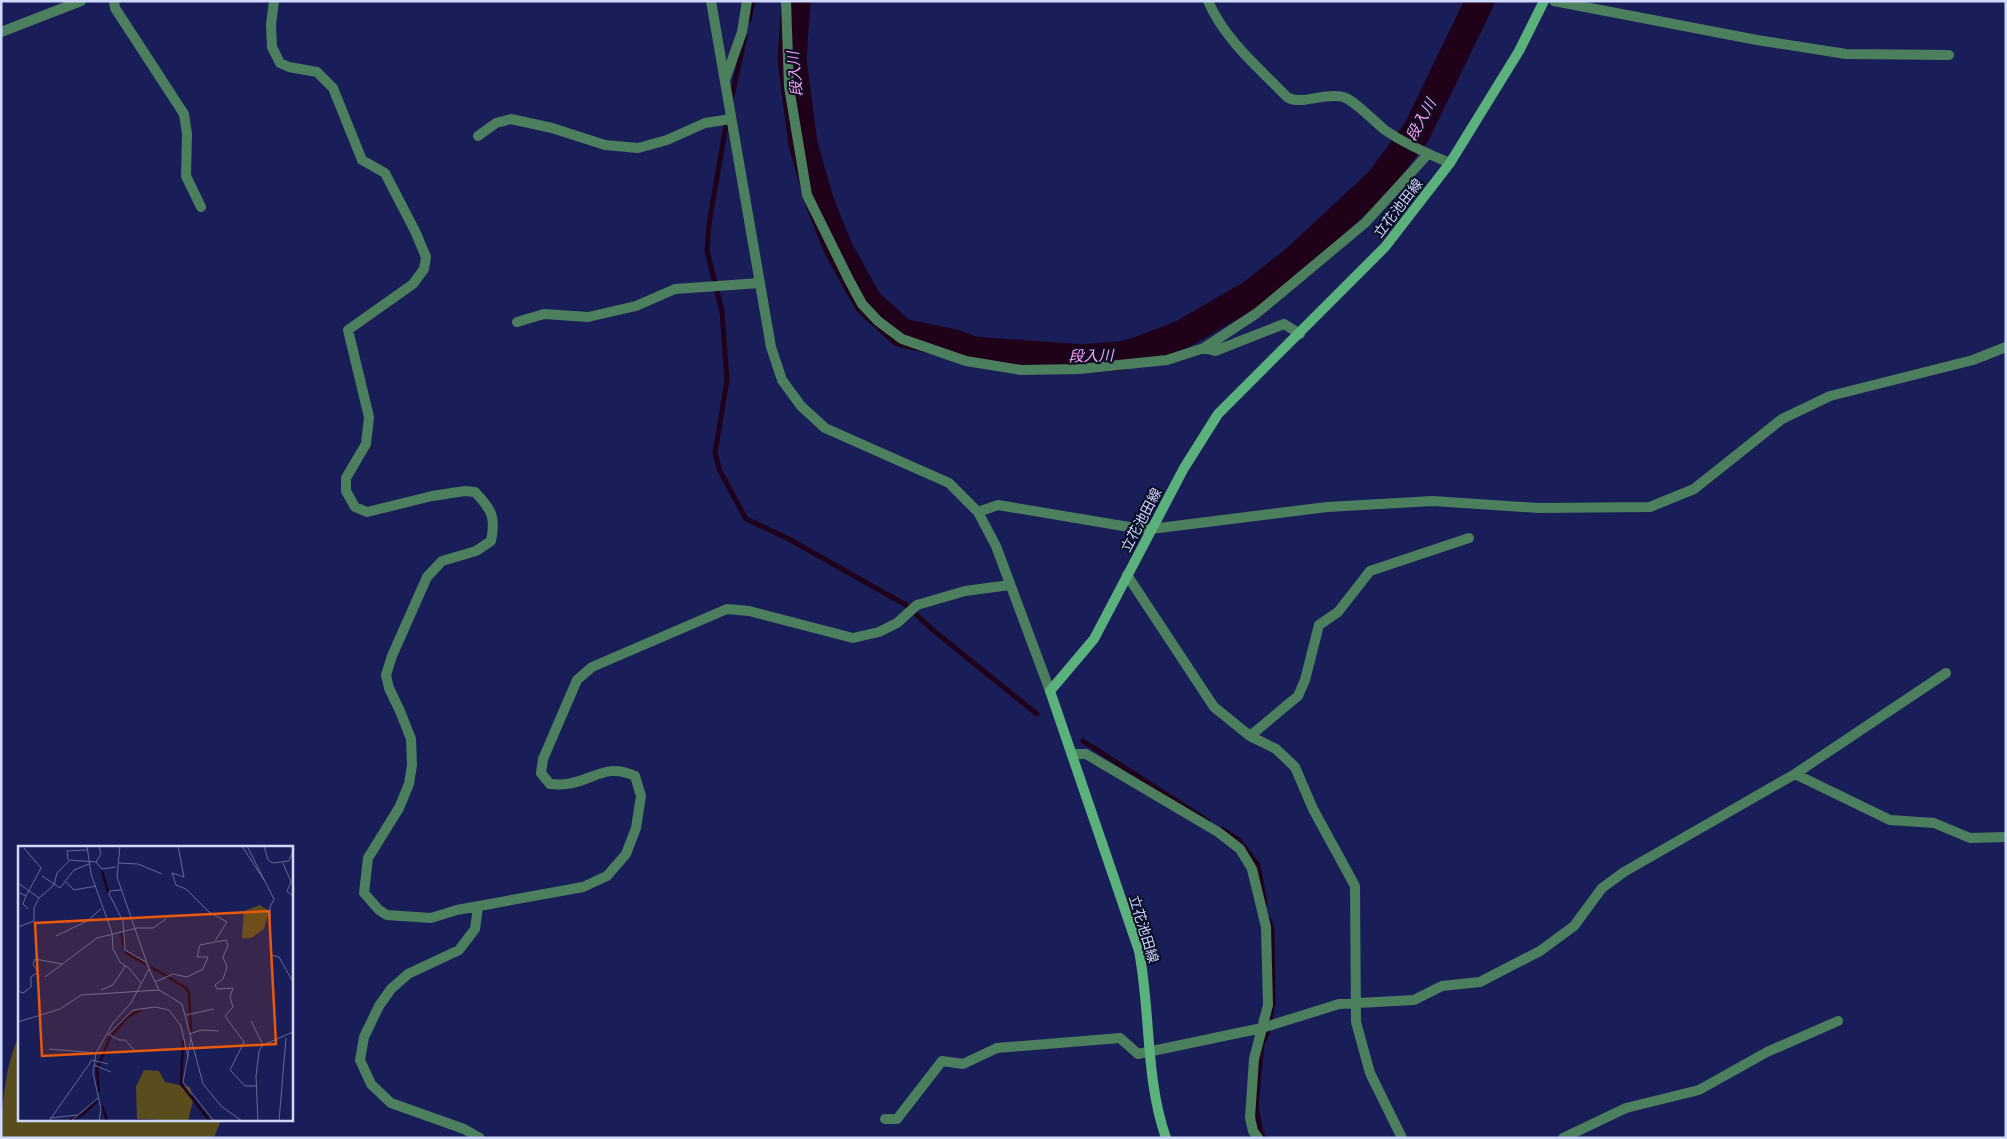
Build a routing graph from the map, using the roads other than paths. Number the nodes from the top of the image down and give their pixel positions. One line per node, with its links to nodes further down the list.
1 (81, 1): 10 (street)
2 (114, 1): 17 (street)
3 (274, 1): 34 (street)
4 (711, 1): 12 (street)
5 (747, 1): 12 (street)
6 (786, 1): 22 (street)
7 (1208, 1): 15 (street)
8 (1544, 1): 16 (main road, 立花池田線)
9 (1554, 1): 11 (street)
10 (1, 32)
11 (1949, 55)
12 (724, 80): 13 (street)
13 (731, 119): 14 (street); 18 (street)
14 (478, 136)
15 (1428, 154): 16 (street); 22 (street)
16 (1450, 163): 20 (main road, 立花池田線)
17 (201, 207)
18 (760, 283): 19 (street); 23 (street)
19 (517, 322)
20 (1300, 334): 22 (street); 24 (main road, 立花池田線)
21 (2006, 347): 24 (street)
22 (1204, 348)
23 (978, 512): 24 (street); 27 (street)
24 (1151, 529): 26 (main road, 立花池田線)
25 (1470, 538): 30 (street)
26 (1128, 575): 29 (main road, 立花池田線); 30 (street)
27 (1010, 585): 29 (street); 34 (street)
28 (1946, 673): 32 (street)
29 (1050, 691): 31 (main road, 立花池田線)
30 (1250, 736): 35 (street)
31 (1072, 754): 37 (street); 38 (main road, 立花池田線)
32 (1796, 774): 33 (street); 35 (street)
33 (2006, 837)
34 (478, 907): 40 (street)
35 (1356, 1002): 37 (street); 43 (street)
36 (1838, 1021): 44 (street)
37 (1262, 1028): 38 (street); 42 (street)
38 (1150, 1052): 39 (street); 41 (main road, 立花池田線)
39 (885, 1119)
40 (480, 1138)
41 (1166, 1138)
42 (1258, 1138)
43 (1402, 1138)
44 (1563, 1138)

